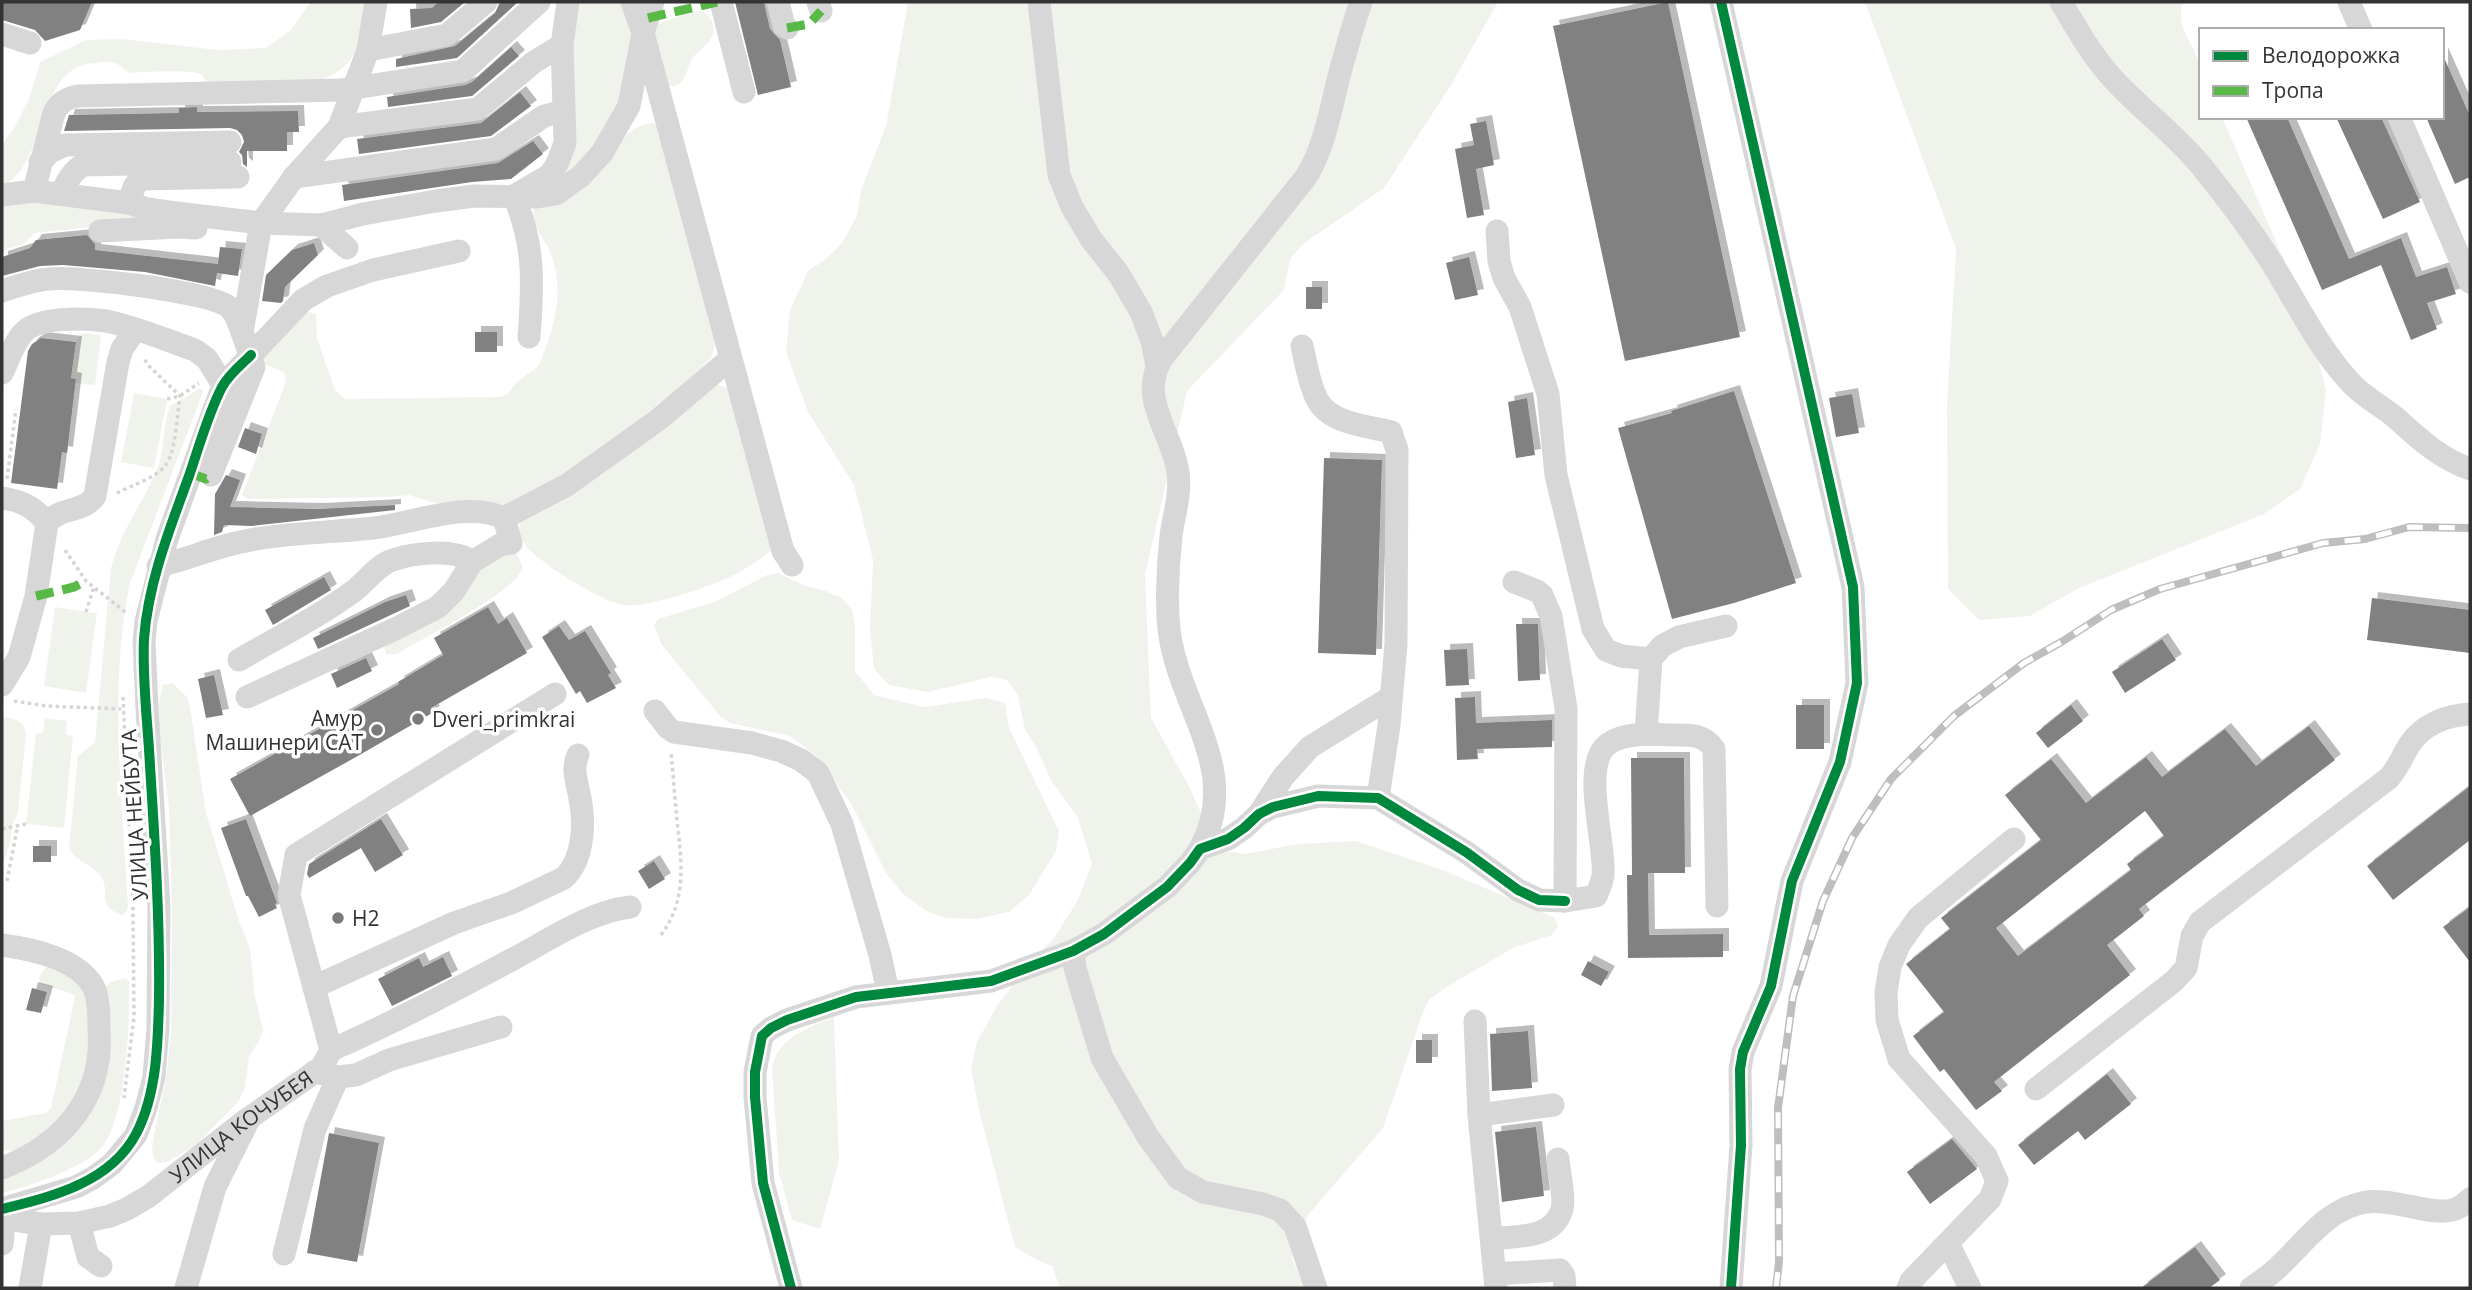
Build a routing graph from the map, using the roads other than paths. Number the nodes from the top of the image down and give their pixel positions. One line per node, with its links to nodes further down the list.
1 (376, 2): 20 (street)
2 (486, 2): 20 (street)
3 (539, 2): 21 (street)
4 (568, 2): 19 (street)
5 (632, 2): 16 (street)
6 (653, 2): 16 (street)
7 (721, 2): 22 (street)
8 (778, 2): 14 (street)
9 (1039, 2): 48 (street)
10 (1361, 2): 48 (street)
11 (1721, 2): 108 (street)
12 (2061, 2): 51 (street)
13 (2349, 2): 15 (street)
14 (788, 28)
15 (2360, 28)
16 (643, 33): 32 (street); 47 (street)
17 (2, 34): 18 (street)
18 (30, 43)
19 (562, 44): 23 (street); 25 (street)
20 (369, 50): 21 (street)
21 (355, 88): 25 (street); 27 (street)
22 (744, 92)
23 (563, 111): 28 (street); 32 (street)
24 (2400, 119): 40 (street)
25 (339, 127): 28 (street)
26 (233, 160): 27 (street); 30 (street); 33 (street)
27 (40, 162): 29 (street)
28 (294, 177): 35 (street)
29 (34, 191): 30 (street); 31 (street)
30 (61, 194): 33 (street)
31 (2, 195)
32 (514, 196): 34 (street); 44 (street)
33 (129, 203): 35 (street)
34 (321, 225): 35 (street); 38 (street)
35 (259, 230): 36 (street); 43 (street)
36 (100, 231)
37 (1497, 231): 61 (street)
38 (347, 248)
39 (459, 251): 46 (street, УЛИЦА НЕЙБУТА)
40 (2470, 282)
41 (2, 291): 43 (street)
42 (135, 330): 49 (street); 50 (street); 55 (street)
43 (242, 332): 46 (street)
44 (529, 337)
45 (1302, 346): 66 (street)
46 (251, 355): 50 (street, УЛИЦА НЕЙБУТА); 52 (street)
47 (730, 359): 54 (street); 57 (street)
48 (1157, 366): 74 (street)
49 (2, 373)
50 (219, 378): 58 (street, УЛИЦА НЕЙБУТА)
51 (2470, 468)
52 (211, 475)
53 (3, 498): 55 (street)
54 (504, 518): 56 (street); 58 (street)
55 (47, 523): 63 (street)
56 (472, 562): 62 (street); 65 (street)
57 (792, 565)
58 (158, 566): 94 (street, УЛИЦА НЕЙБУТА)
59 (1514, 582): 75 (street)
60 (1726, 626): 61 (street)
61 (1651, 659): 69 (street)
62 (239, 660)
63 (4, 693)
64 (555, 694): 80 (street, УЛИЦА КОЧУБЕЯ)
65 (247, 696)
66 (1391, 696): 71 (street); 72 (street)
67 (2470, 714): 87 (street)
68 (662, 720): 81 (street)
69 (1646, 734): 75 (street); 76 (street)
70 (578, 755): 80 (street)
71 (1378, 798): 72 (street); 75 (street)
72 (1259, 814): 74 (street)
73 (2014, 839): 99 (street)
74 (1200, 849): 79 (street)
75 (1565, 901)
76 (1717, 906)
77 (630, 907): 84 (street)
78 (2, 945): 92 (street)
79 (1073, 951): 81 (street); 106 (street)
80 (314, 987): 84 (street, УЛИЦА КОЧУБЕЯ)
81 (888, 992): 105 (street)
82 (1475, 1021): 89 (street)
83 (500, 1027): 86 (street)
84 (331, 1051): 85 (street, УЛИЦА КОЧУБЕЯ)
85 (314, 1072): 86 (street); 90 (street, УЛИЦА КОЧУБЕЯ)
86 (338, 1077): 100 (street)
87 (2036, 1089)
88 (1553, 1105): 89 (street)
89 (1479, 1115): 98 (street)
90 (250, 1117): 95 (street, УЛИЦА КОЧУБЕЯ); 104 (street)
91 (1558, 1159): 98 (street)
92 (2, 1167)
93 (2470, 1199): 111 (street)
94 (2, 1209)
95 (79, 1223): 96 (street, УЛИЦА КОЧУБЕЯ); 101 (street)
96 (41, 1224): 97 (street, УЛИЦА КОЧУБЕЯ); 103 (street)
97 (2, 1231)
98 (1492, 1239): 102 (street)
99 (1948, 1243): 109 (street); 110 (street)
100 (284, 1254)
101 (101, 1266)
102 (1495, 1281): 107 (street)
103 (30, 1288)
104 (186, 1288)
105 (791, 1288)
106 (1316, 1288)
107 (1565, 1288)
108 (1731, 1288)
109 (1908, 1288)
110 (1970, 1288)
111 (2251, 1288)

